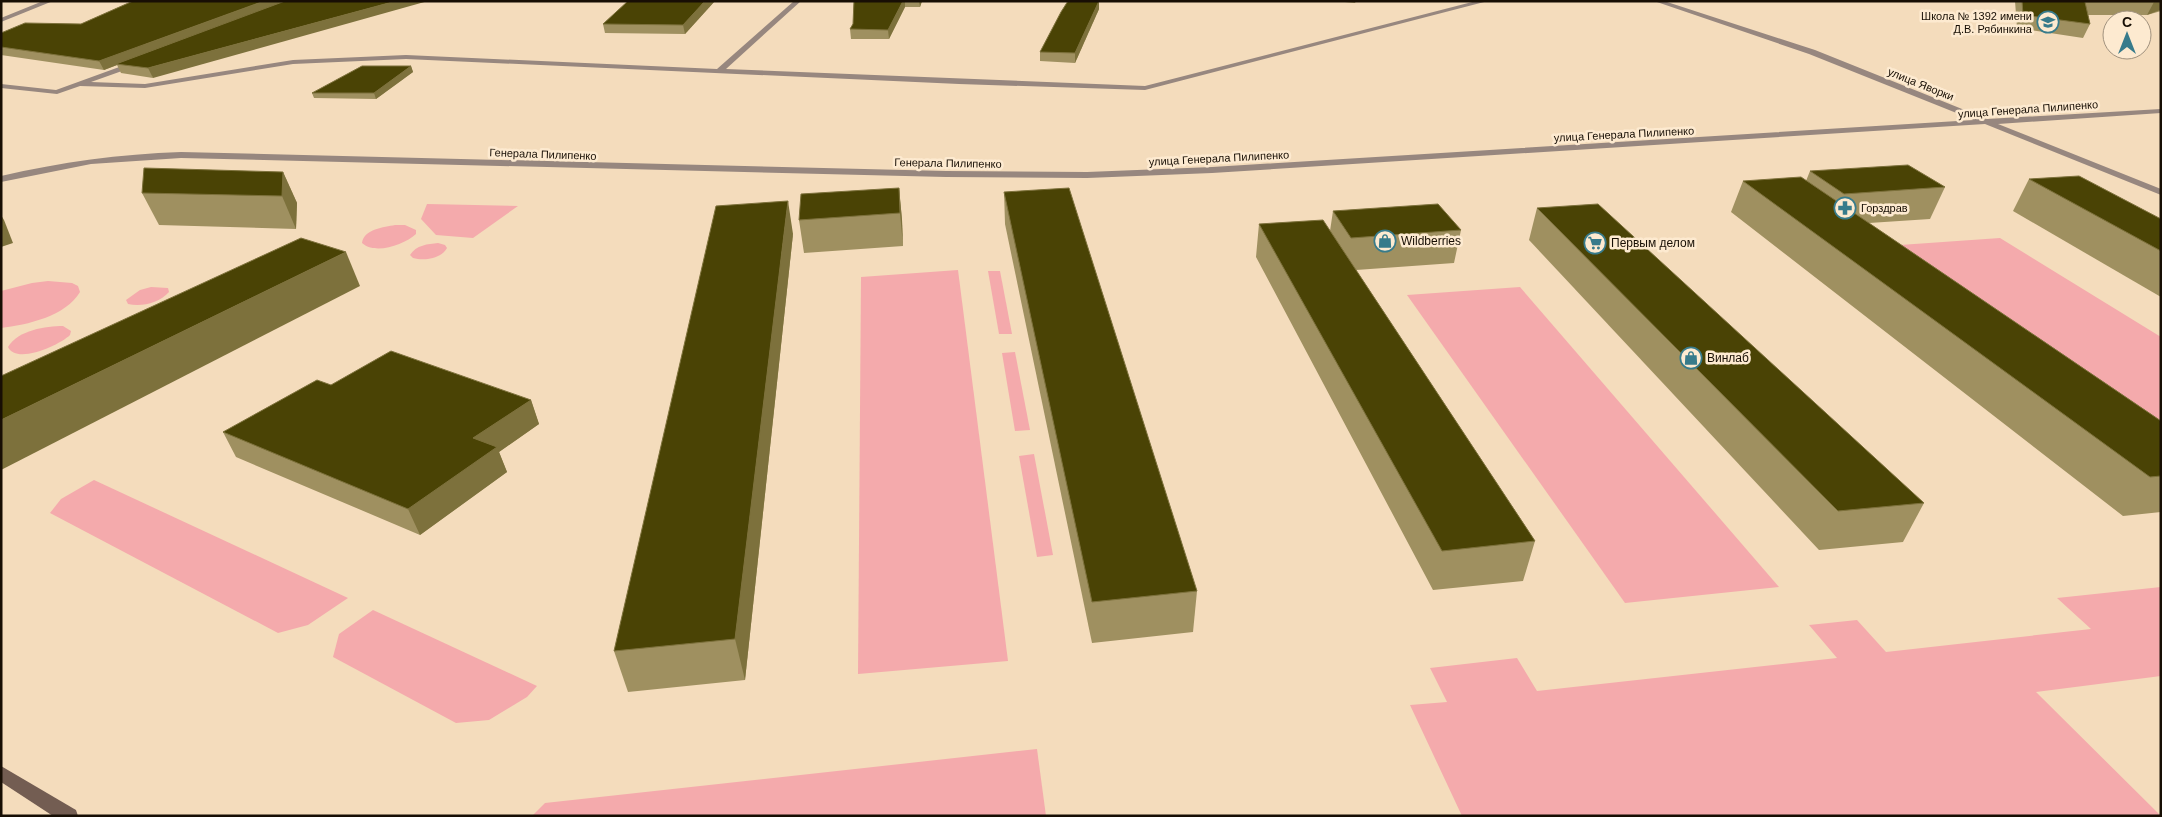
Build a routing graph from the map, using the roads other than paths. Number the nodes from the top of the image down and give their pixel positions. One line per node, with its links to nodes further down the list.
1 (50, 1): 5 (street)
2 (798, 1): 7 (street)
3 (1485, 1): 7 (street)
4 (1657, 1): 11 (street, улица Яворки)
5 (1, 20)
6 (144, 60): 8 (street)
7 (719, 72): 8 (street)
8 (78, 84): 9 (street)
9 (1, 86)
10 (2161, 111): 11 (street, улица Генерала Пилипенко)
11 (1988, 123): 12 (street, улица Генерала Пилипенко); 14 (street, улица Яворки)
12 (1087, 175): 13 (street, Генерала Пилипенко)
13 (1, 179)
14 (2161, 192)
15 (1, 773): 16 (street)
16 (69, 816)

